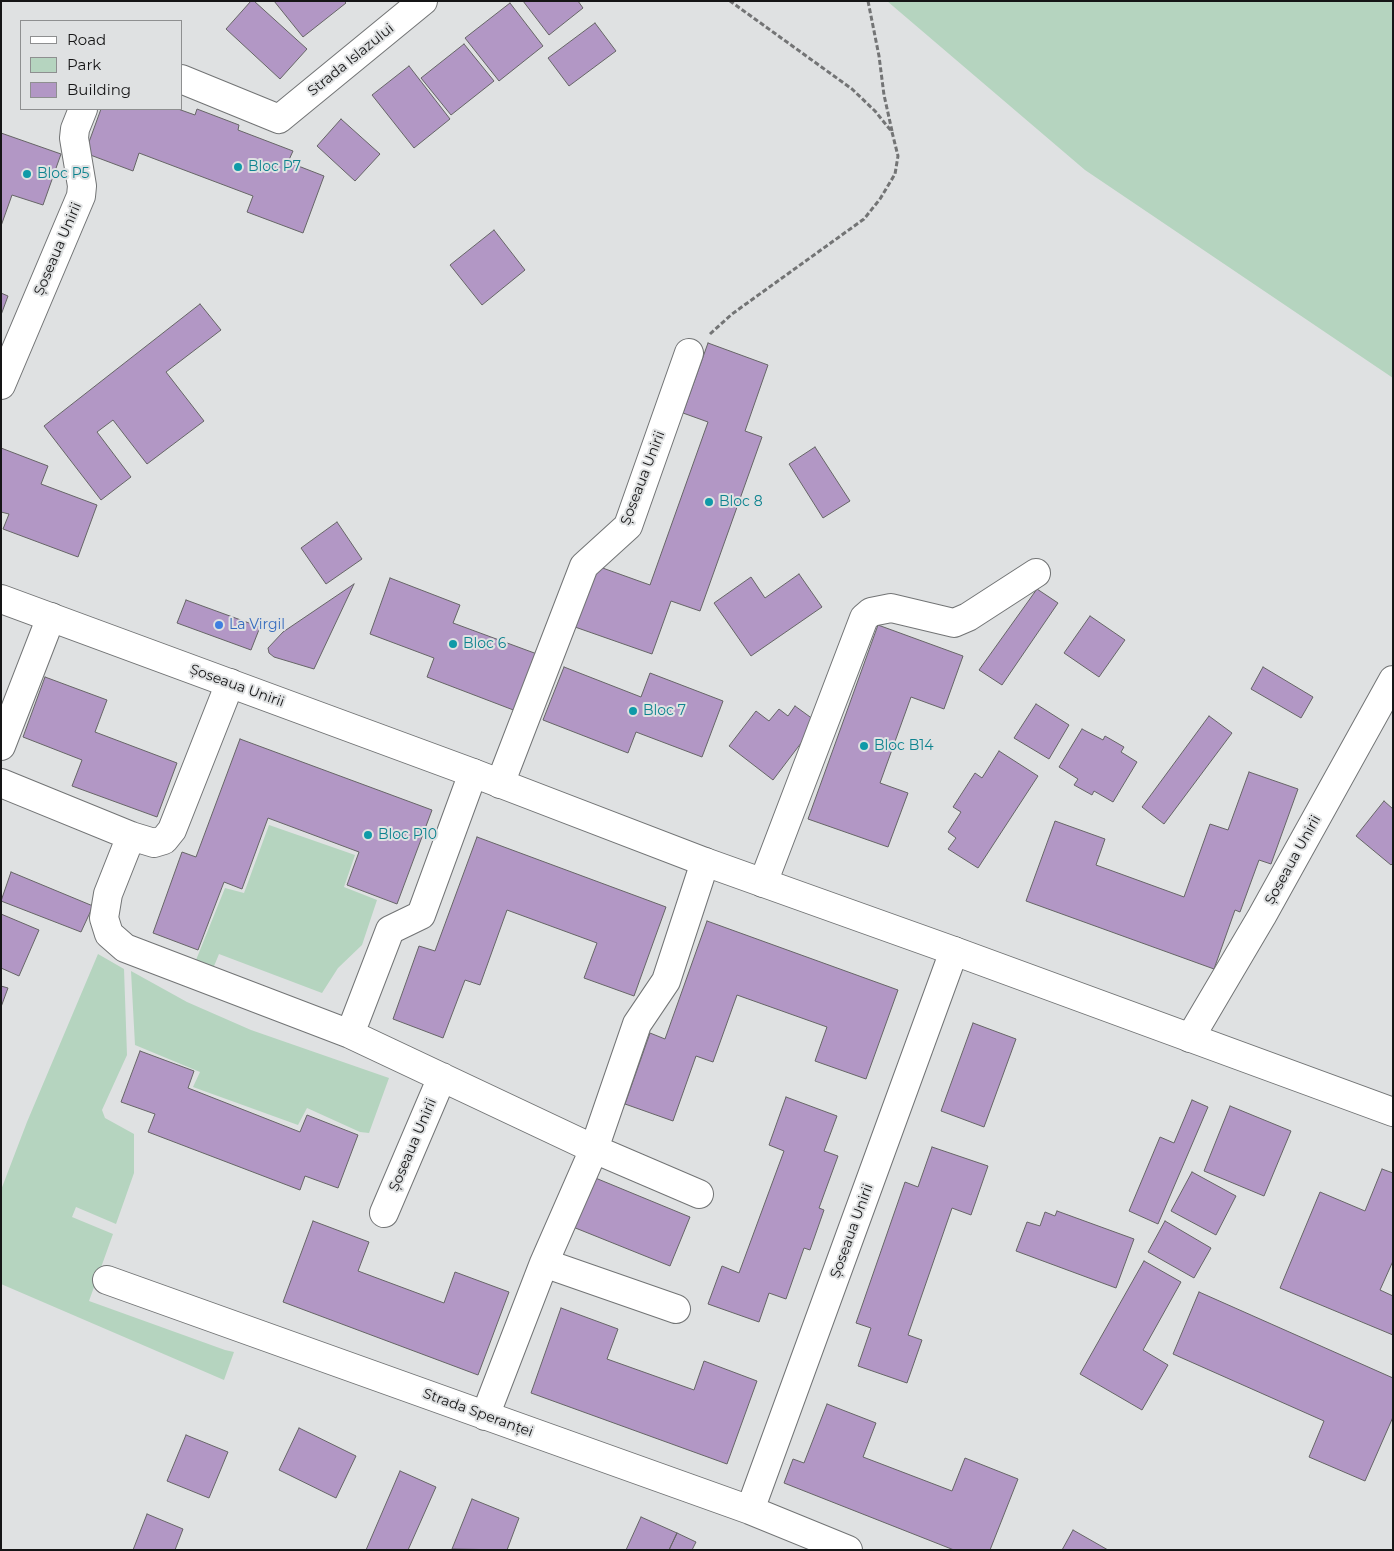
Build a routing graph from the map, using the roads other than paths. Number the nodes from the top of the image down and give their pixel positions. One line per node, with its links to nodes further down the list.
1 (423, 1): 2 (street, Strada Islazului)
2 (182, 80)
3 (83, 110): 5 (street, Șoseaua Unirii)
4 (690, 353): 14 (street, Șoseaua Unirii)
5 (1, 385)
6 (1036, 574): 17 (street)
7 (1, 599): 8 (street, Șoseaua Unirii)
8 (51, 618): 10 (street, Șoseaua Unirii); 11 (street)
9 (1393, 680): 20 (street, Șoseaua Unirii)
10 (230, 684): 12 (street, Șoseaua Unirii); 15 (street)
11 (1, 746)
12 (473, 774): 14 (street, Șoseaua Unirii); 19 (street)
13 (1, 783): 15 (street)
14 (500, 784): 16 (street, Șoseaua Unirii)
15 (131, 836): 19 (street)
16 (705, 862): 17 (street, Șoseaua Unirii); 23 (street)
17 (763, 882): 18 (street, Șoseaua Unirii)
18 (954, 951): 20 (street, Șoseaua Unirii); 30 (street, Șoseaua Unirii)
19 (350, 1034): 21 (street)
20 (1190, 1038): 22 (street, Șoseaua Unirii)
21 (442, 1077): 23 (street); 25 (street, Șoseaua Unirii)
22 (1393, 1112)
23 (594, 1149): 24 (street); 26 (street)
24 (699, 1194)
25 (384, 1213)
26 (544, 1263): 28 (street); 29 (street)
27 (107, 1280): 29 (street, Strada Speranței)
28 (676, 1309)
29 (485, 1416): 30 (street, Strada Speranței)
30 (750, 1510): 31 (street, Strada Speranței)
31 (848, 1550)

